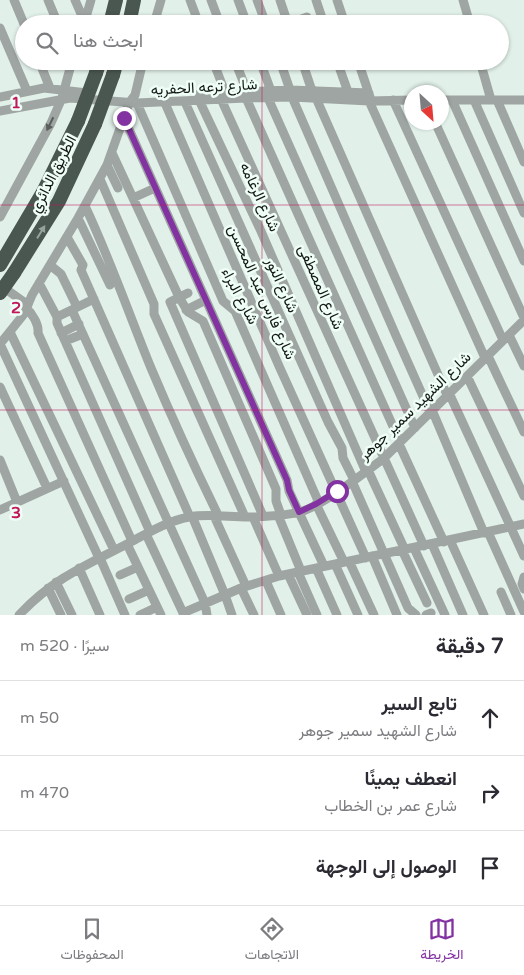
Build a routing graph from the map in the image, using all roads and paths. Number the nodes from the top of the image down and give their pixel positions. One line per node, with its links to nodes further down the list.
1 (14, 0): 16 (street)
2 (48, 0): 17 (street)
3 (75, 0): 18 (street)
4 (91, 0): 19 (street)
5 (116, 0): 20 (highway)
6 (134, 0): 21 (highway)
7 (161, 0): 22 (street)
8 (190, 0): 23 (street)
9 (211, 0): 24 (street)
10 (238, 0): 25 (street)
11 (258, 0): 26 (street)
12 (280, 0): 27 (street)
13 (316, 0): 28 (street)
14 (337, 0): 29 (street)
15 (463, 0): 30 (street)
16 (20, 15)
17 (54, 15)
18 (81, 15)
19 (87, 15)
20 (112, 15)
21 (131, 15)
22 (157, 15)
23 (196, 15)
24 (217, 15)
25 (244, 15)
26 (263, 15)
27 (285, 15)
28 (321, 15)
29 (342, 15)
30 (467, 15)
31 (0, 28): 32 (street)
32 (15, 64)
33 (17, 70): 48 (street)
34 (43, 70): 47 (street)
35 (70, 70): 50 (street)
36 (97, 70): 85 (highway, الطريق الدائري, bridge)
37 (115, 70): 91 (highway, الطريق الدائري, one-way to 37, bridge)
38 (141, 70): 65 (street)
39 (216, 70): 55 (street, شارع المصطفى)
40 (238, 70): 54 (street)
41 (263, 70): 51 (street)
42 (283, 70): 52 (street)
43 (305, 70): 53 (street)
44 (341, 70): 49 (street)
45 (361, 70): 57 (street)
46 (483, 70): 63 (street)
47 (50, 88): 48 (street, شارع ترعه الحفريه); 50 (street, شارع ترعه الحفريه)
48 (26, 91): 56 (street, شارع ترعه الحفريه)
49 (348, 92): 53 (street, شارع ترعه الحفريه); 57 (street, شارع ترعه الحفريه)
50 (63, 94): 65 (street, شارع ترعه الحفريه); 68 (street, شارع ترعه الحفريه); 80 (street, one-way to 80)
51 (270, 94): 52 (street, شارع ترعه الحفريه); 54 (street, شارع ترعه الحفريه); 112 (street)
52 (291, 94): 53 (street, شارع ترعه الحفريه); 111 (street)
53 (314, 94): 57 (street, شارع ترعه الحفريه); 110 (street)
54 (246, 95): 55 (street, شارع ترعه الحفريه); 114 (street)
55 (223, 96): 58 (street, شارع ترعه الحفريه); 65 (street, شارع ترعه الحفريه); 115 (street, شارع المصطفى)
56 (0, 97)
57 (369, 98): 59 (street, شارع ترعه الحفريه); 106 (street)
58 (199, 100): 66 (street, شارع ترعه الحفريه); 117 (street, شارع الرغامه)
59 (393, 100): 60 (street, شارع ترعه الحفريه); 104 (street)
60 (404, 100)
61 (452, 100): 62 (street); 84 (street)
62 (474, 100): 63 (street); 79 (street)
63 (494, 100): 64 (street); 72 (street)
64 (523, 101)
65 (132, 102): 67 (street, شارع ترعه الحفريه); 69 (street); 124 (street, شارع البراء)
66 (185, 102): 67 (street, شارع ترعه الحفريه); 119 (street, شارع النور)
67 (165, 103): 121 (street, شارع فارس عبد المحسن)
68 (0, 111)
69 (124, 118): 71 (street); 76 (street)
70 (439, 130): 99 (street)
71 (112, 153): 73 (street); 77 (street)
72 (524, 162)
73 (107, 165): 74 (street); 75 (street)
74 (100, 179): 78 (street); 131 (street)
75 (118, 188)
76 (155, 188): 77 (street); 94 (street)
77 (133, 198): 92 (street)
78 (85, 206): 81 (street); 128 (street)
79 (524, 213)
80 (0, 214)
81 (78, 218): 82 (street); 83 (street)
82 (67, 237): 86 (street); 87 (street)
83 (98, 259): 87 (street); 90 (street)
84 (524, 261)
85 (1, 263)
86 (50, 266): 88 (street); 96 (street)
87 (83, 266): 93 (street)
88 (39, 283): 95 (street); 98 (street)
89 (0, 284): 95 (street)
90 (110, 285)
91 (0, 293)
92 (184, 295): 97 (street); 129 (street)
93 (94, 299): 96 (street); 130 (street)
94 (206, 300): 97 (street); 126 (street)
95 (27, 307): 101 (street); 138 (street)
96 (74, 309): 98 (street); 100 (street)
97 (186, 310): 127 (street)
98 (57, 317): 103 (street)
99 (524, 319): 104 (street, شارع الشهيد سمير جوهر)
100 (78, 324): 102 (street); 103 (street)
101 (10, 332): 105 (street); 140 (street)
102 (83, 334): 103 (street); 132 (street)
103 (63, 337): 136 (street)
104 (506, 337): 106 (street, شارع الشهيد سمير جوهر); 107 (street)
105 (0, 344): 118 (street)
106 (487, 357): 108 (street, شارع الشهيد سمير جوهر); 113 (street)
107 (524, 366)
108 (467, 376): 110 (street, شارع الشهيد سمير جوهر); 122 (street)
109 (0, 387): 120 (street)
110 (448, 394): 111 (street, شارع الشهيد سمير جوهر); 134 (street)
111 (431, 411): 112 (street, شارع الشهيد سمير جوهر); 135 (street)
112 (414, 428): 114 (street, شارع الشهيد سمير جوهر)
113 (524, 432)
114 (400, 443): 115 (street, شارع الشهيد سمير جوهر); 137 (street)
115 (383, 459): 117 (street, شارع الشهيد سمير جوهر); 139 (street, شارع المصطفى)
116 (0, 460): 123 (street)
117 (367, 471): 119 (street, شارع الشهيد سمير جوهر); 139 (street, شارع الرغامه)
118 (64, 481): 120 (street); 144 (street)
119 (353, 481): 121 (street, شارع الشهيد سمير جوهر); 141 (street, شارع النور)
120 (47, 488): 123 (street)
121 (337, 491): 124 (street, شارع الشهيد سمير جوهر); 143 (street, شارع فارس عبد المحسن)
122 (524, 496)
123 (17, 502): 125 (street)
124 (318, 503): 126 (street, شارع الشهيد سمير جوهر); 145 (street, شارع البراء)
125 (0, 510)
126 (299, 512): 127 (street, شارع الشهيد سمير جوهر); 147 (street)
127 (280, 515): 129 (street, شارع الشهيد سمير جوهر); 149 (street)
128 (217, 516): 130 (street, شارع الشهيد سمير جوهر); 131 (street, شارع الشهيد سمير جوهر); 154 (street)
129 (264, 516): 131 (street, شارع الشهيد سمير جوهر)
130 (191, 517): 132 (street, شارع الشهيد سمير جوهر); 159 (street)
131 (249, 517): 149 (street)
132 (169, 524): 136 (street, شارع الشهيد سمير جوهر); 161 (street)
133 (524, 524): 134 (street)
134 (510, 527): 135 (street); 142 (street)
135 (486, 532): 137 (street); 164 (street)
136 (148, 533): 138 (street, شارع الشهيد سمير جوهر); 165 (street)
137 (447, 541): 139 (street); 185 (street)
138 (130, 542): 140 (street, شارع الشهيد سمير جوهر); 146 (street)
139 (415, 547): 141 (street); 162 (street); 183 (street); 184 (street)
140 (114, 550): 144 (street, شارع الشهيد سمير جوهر)
141 (384, 554): 143 (street); 182 (street, شارع النور)
142 (524, 556)
143 (369, 557): 145 (street); 181 (street, شارع فارس عبد المحسن)
144 (100, 558): 148 (street, شارع الشهيد سمير جوهر); 170 (street)
145 (343, 562): 147 (street); 179 (street); 180 (street)
146 (138, 567): 150 (street); 157 (street)
147 (320, 567): 149 (street); 178 (street)
148 (79, 568): 153 (street, شارع الشهيد سمير جوهر); 169 (street)
149 (292, 573): 152 (street); 176 (street); 177 (street)
150 (120, 575)
151 (524, 577): 156 (street)
152 (266, 580): 154 (street); 175 (street)
153 (56, 582): 155 (street, شارع الشهيد سمير جوهر); 168 (street)
154 (244, 587): 159 (street); 174 (street)
155 (48, 588): 166 (street, شارع الشهيد سمير جوهر); 167 (street)
156 (524, 589)
157 (149, 590): 160 (street); 163 (street)
158 (500, 592): 186 (street)
159 (225, 595): 161 (street); 173 (street)
160 (129, 599)
161 (205, 603): 165 (street); 172 (street)
162 (426, 603)
163 (159, 611): 171 (street)
164 (524, 612)
165 (183, 614)
166 (19, 615)
167 (61, 615)
168 (72, 615)
169 (100, 615)
170 (125, 615)
171 (140, 615)
172 (207, 615)
173 (232, 615)
174 (254, 615)
175 (282, 615)
176 (307, 615)
177 (317, 615)
178 (337, 615)
179 (358, 615)
180 (374, 615)
181 (397, 615)
182 (416, 615)
183 (445, 615)
184 (463, 615)
185 (484, 615)
186 (511, 615)

